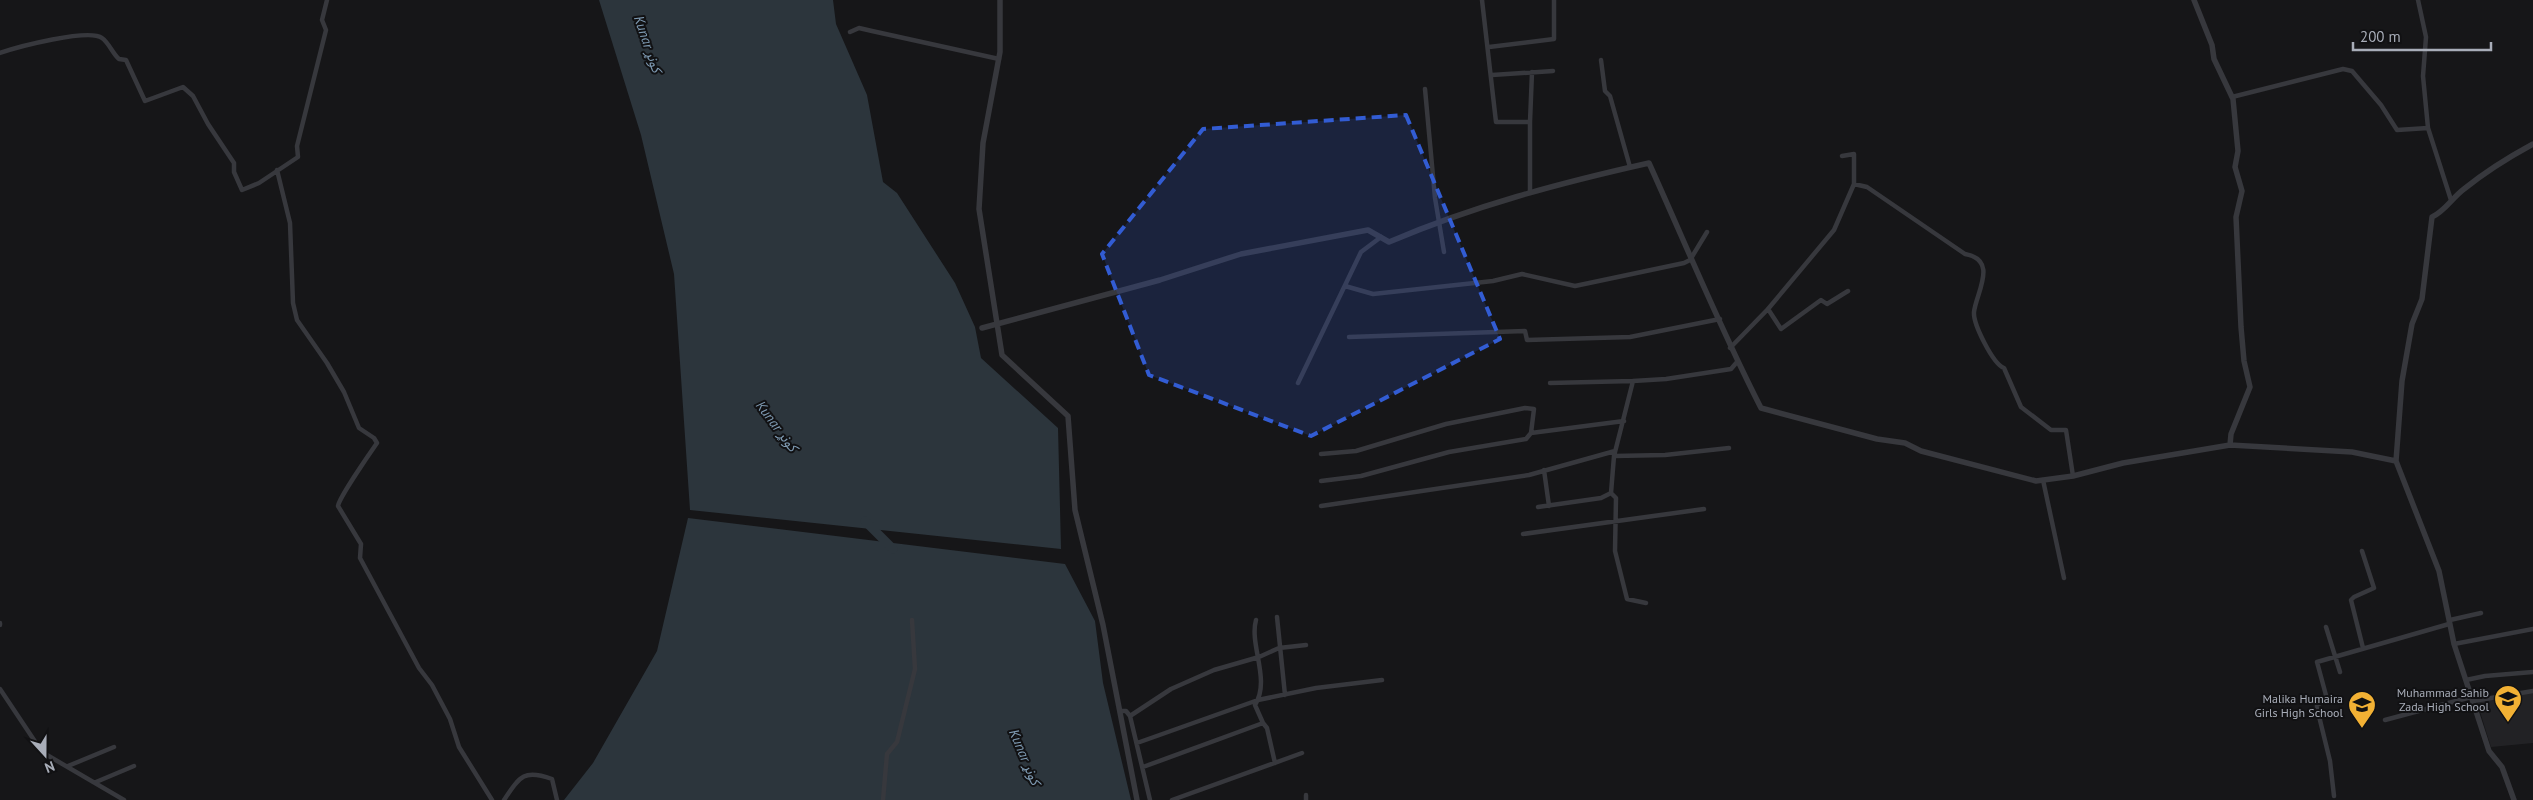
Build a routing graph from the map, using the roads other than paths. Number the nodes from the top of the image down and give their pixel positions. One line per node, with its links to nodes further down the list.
1 (327, 0): 22 (street)
2 (1000, 0): 10 (street)
3 (1482, 0): 8 (street)
4 (1554, 0): 8 (street)
5 (2194, 0): 16 (street)
6 (2418, 0): 18 (street)
7 (850, 32): 10 (street)
8 (1489, 47): 14 (street)
9 (0, 52): 22 (street)
10 (999, 59): 35 (street)
11 (1602, 60): 21 (street)
12 (1553, 71): 13 (street)
13 (1532, 72): 14 (street); 17 (street)
14 (1492, 75): 17 (street)
15 (1425, 88): 26 (street)
16 (2232, 97): 18 (street); 45 (street)
17 (1530, 122): 24 (street)
18 (2428, 128): 25 (street)
19 (2533, 144): 25 (street)
20 (1842, 156): 23 (street)
21 (1630, 167): 24 (street); 30 (street)
22 (277, 170): 100 (street)
23 (1854, 184): 33 (street); 51 (street)
24 (1530, 193): 26 (street)
25 (2451, 200): 49 (street)
26 (1438, 221): 28 (street); 29 (street)
27 (1707, 232): 30 (street)
28 (1381, 237): 31 (street); 35 (street)
29 (1444, 252)
30 (1690, 260): 31 (street); 34 (street)
31 (1345, 286): 41 (street)
32 (1848, 290): 33 (street)
33 (1768, 309): 38 (street)
34 (1720, 320): 37 (street); 38 (street)
35 (997, 324): 36 (street); 86 (street)
36 (982, 328)
37 (1349, 337)
38 (1730, 348): 39 (street)
39 (1737, 362): 40 (street); 52 (street)
40 (1633, 381): 42 (street); 43 (street)
41 (1298, 383)
42 (1550, 383)
43 (1624, 421): 44 (street); 47 (street)
44 (1531, 433): 48 (street); 53 (street)
45 (2230, 445): 49 (street); 51 (street)
46 (1729, 448): 47 (street)
47 (1614, 453): 50 (street); 54 (street)
48 (1321, 454)
49 (2396, 461): 68 (street)
50 (1544, 470): 55 (street); 56 (street)
51 (2073, 476): 52 (street)
52 (2043, 480): 62 (street)
53 (1321, 481)
54 (1611, 493): 56 (street); 59 (street)
55 (1321, 506)
56 (1549, 506): 57 (street)
57 (1538, 507)
58 (1704, 509): 59 (street)
59 (1617, 521): 60 (street); 63 (street)
60 (1523, 534)
61 (2362, 551): 74 (street)
62 (2064, 578)
63 (1646, 604)
64 (2481, 613): 68 (street)
65 (1277, 617): 73 (street)
66 (912, 620): 103 (street)
67 (1256, 620): 76 (street)
68 (2450, 622): 71 (street); 74 (street)
69 (2326, 627): 75 (street)
70 (2533, 629): 71 (street)
71 (2454, 644): 80 (street)
72 (1306, 645): 73 (street)
73 (1279, 648): 76 (street); 83 (street)
74 (2363, 648): 75 (street)
75 (2334, 656): 77 (street); 98 (street)
76 (1259, 657): 85 (street); 87 (street)
77 (2340, 672)
78 (2533, 672): 80 (street)
79 (1382, 680): 83 (street)
80 (2466, 680): 84 (street)
81 (0, 689): 94 (street)
82 (2533, 691): 84 (street)
83 (1285, 695): 85 (street)
84 (2472, 699): 88 (street); 107 (street)
85 (1258, 700): 89 (street); 90 (street)
86 (1120, 711): 87 (street); 104 (street)
87 (1130, 716): 90 (street)
88 (2385, 720)
89 (1263, 722): 93 (street); 96 (street)
90 (1137, 743): 96 (street)
91 (114, 747): 94 (street)
92 (1302, 753): 93 (street)
93 (1275, 763): 106 (street)
94 (68, 766): 97 (street)
95 (134, 766): 97 (street)
96 (1143, 767): 105 (street)
97 (96, 782): 99 (street)
98 (2334, 796)
99 (124, 800)
100 (492, 800)
101 (504, 800): 102 (street)
102 (557, 800)
103 (883, 800)
104 (1137, 800)
105 (1150, 800)
106 (1172, 800)
107 (2514, 800)

